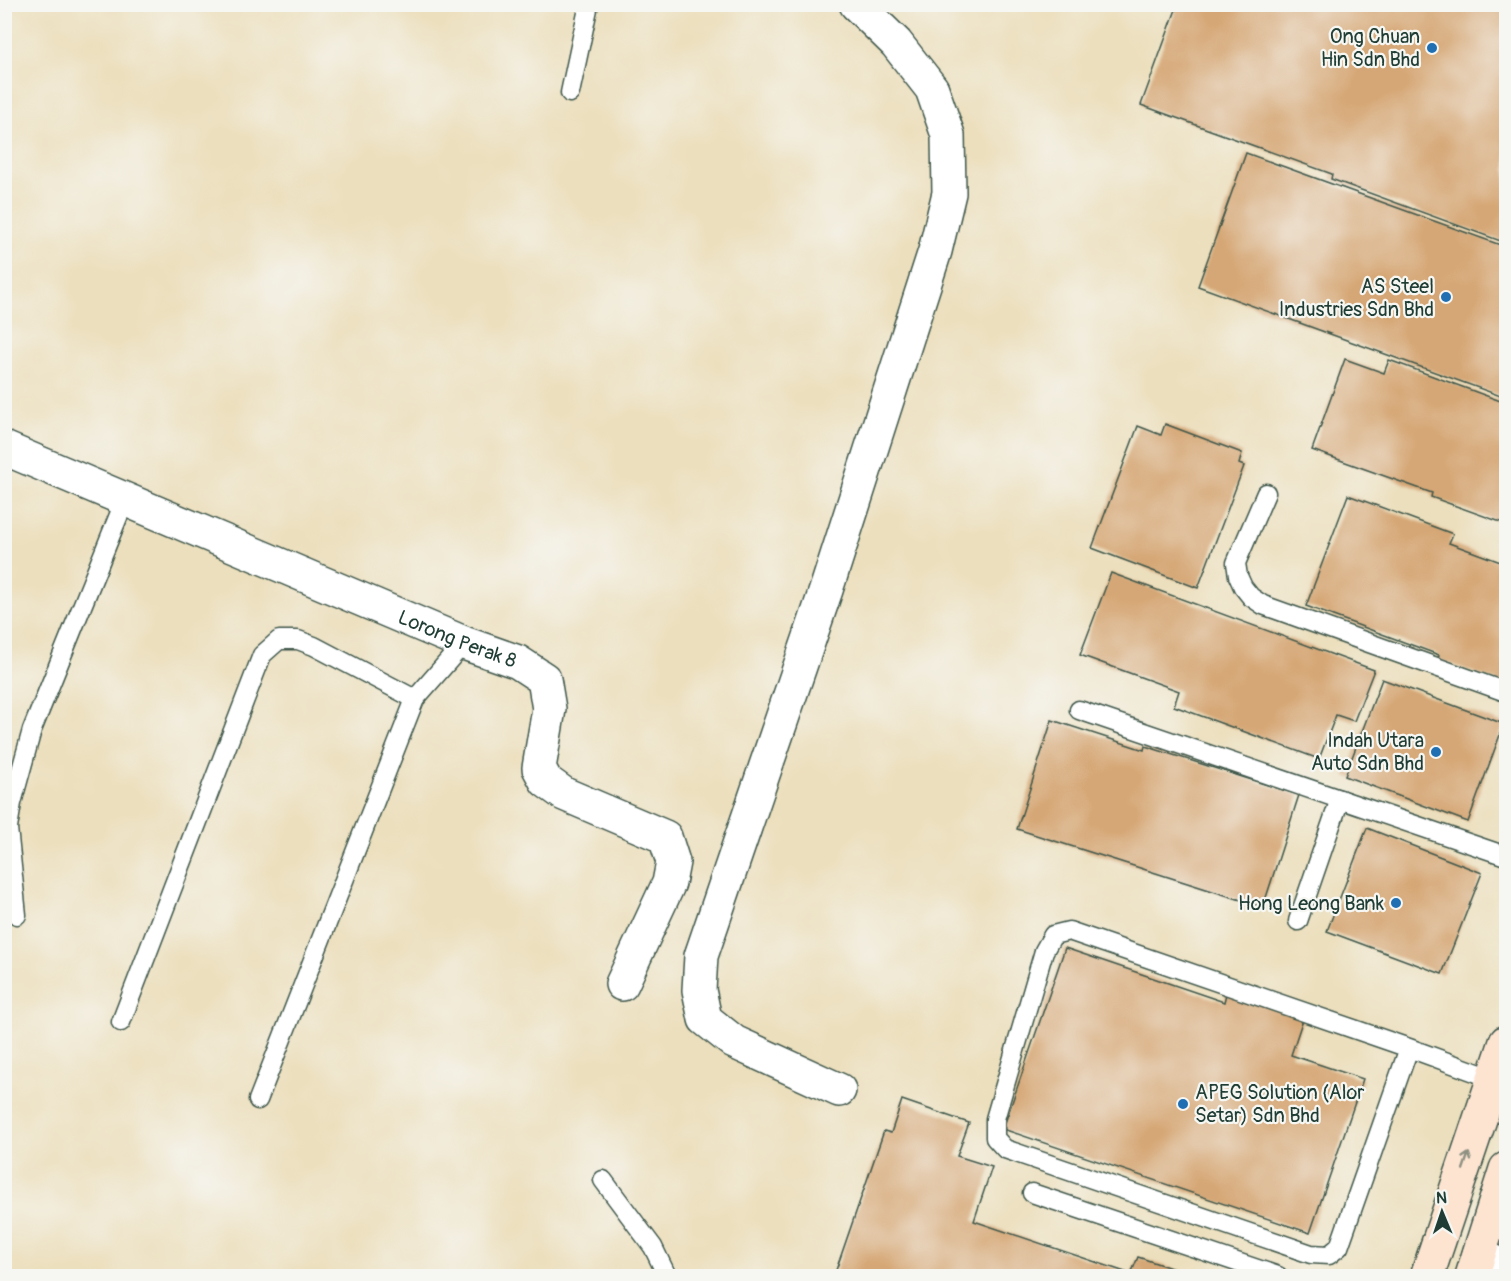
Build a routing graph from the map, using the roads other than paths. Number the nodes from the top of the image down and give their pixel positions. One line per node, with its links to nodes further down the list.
1 (589, 4): 3 (lane)
2 (856, 4): 20 (street)
3 (570, 93)
4 (4, 448): 6 (street, Lorong Perak 8)
5 (1266, 493): 8 (lane)
6 (126, 500): 7 (street, Lorong Perak 8); 13 (lane)
7 (464, 643): 9 (lane); 15 (street, Lorong Perak 8)
8 (1506, 692)
9 (415, 699): 16 (lane); 21 (lane)
10 (1079, 710): 11 (lane)
11 (1340, 799): 12 (lane); 14 (lane)
12 (1506, 856)
13 (17, 915)
14 (1298, 921)
15 (622, 984)
16 (121, 1022)
17 (1506, 1042): 19 (main road)
18 (1410, 1048): 18 (lane); 19 (lane)
19 (1494, 1079): 28 (main road, one-way to 19)
20 (839, 1090)
21 (258, 1100)
22 (1506, 1168): 25 (main road)
23 (603, 1180): 26 (lane)
24 (1032, 1193): 27 (lane)
25 (1486, 1266)
26 (667, 1276)
27 (1278, 1276)
28 (1427, 1276)

